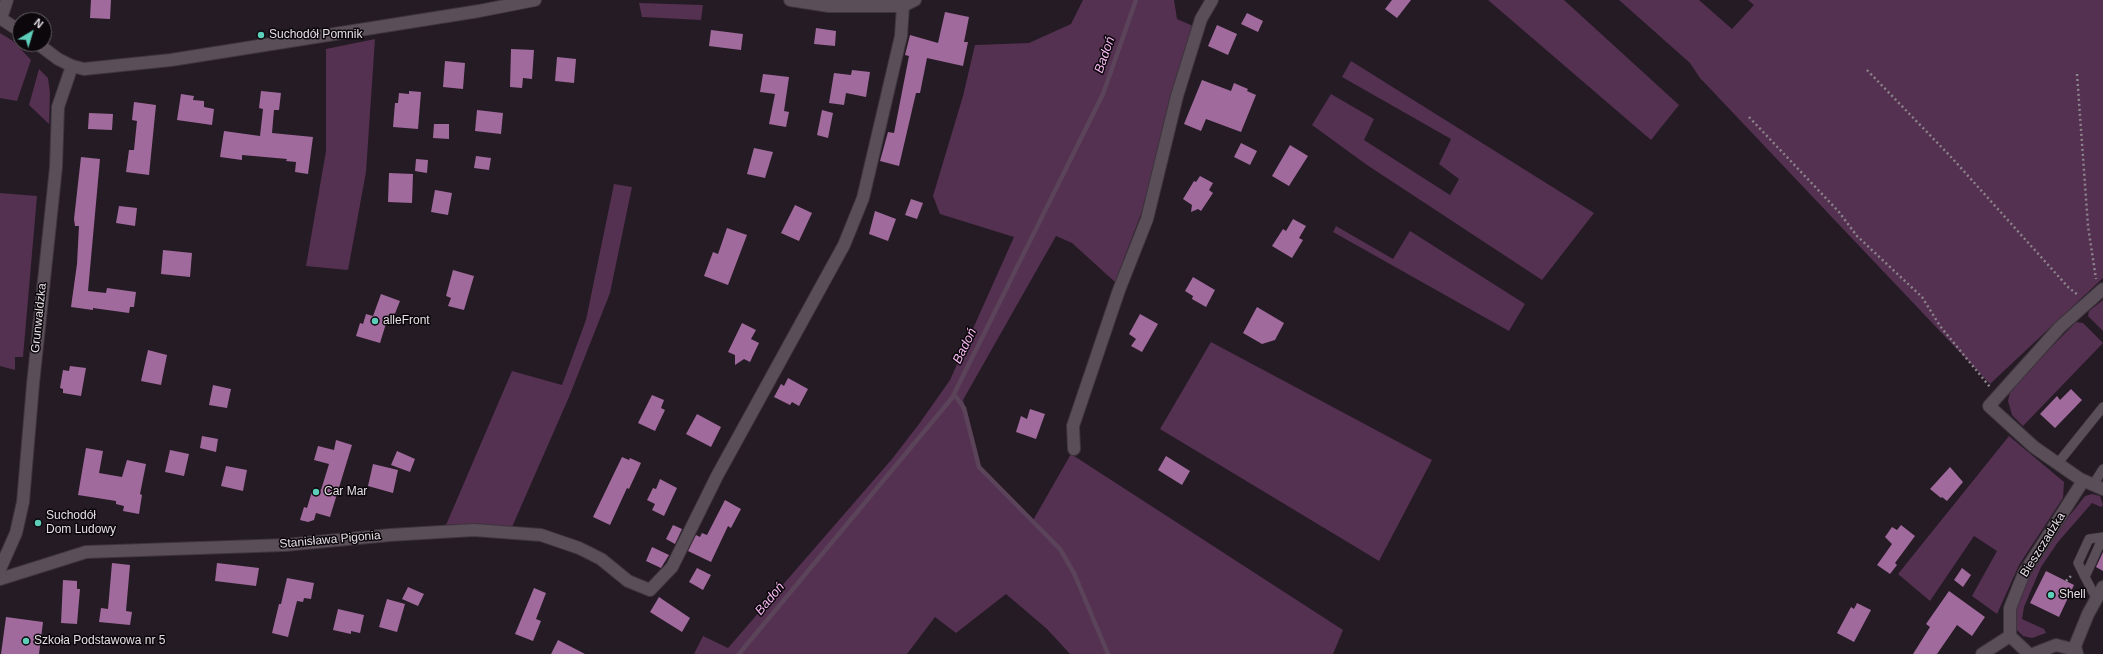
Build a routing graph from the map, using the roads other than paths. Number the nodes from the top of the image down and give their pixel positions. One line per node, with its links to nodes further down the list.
1 (7, 0): 7 (street)
2 (535, 0): 10 (street)
3 (790, 0): 6 (street)
4 (915, 0): 6 (street)
5 (1212, 0): 13 (street)
6 (903, 6): 19 (street, Stanisława Pigonia)
7 (0, 18): 8 (street)
8 (12, 26)
9 (50, 52): 10 (street)
10 (72, 66): 18 (street, Grunwaldzka)
11 (2101, 291): 14 (street)
12 (2103, 407): 14 (lane)
13 (1074, 449)
14 (2058, 463): 16 (street)
15 (2103, 469): 16 (lane)
16 (2093, 485): 22 (street, Bieszczadzka)
17 (2103, 537): 21 (lane)
18 (0, 569)
19 (0, 579)
20 (2103, 587): 21 (street)
21 (2096, 598): 23 (street)
22 (2010, 636): 24 (street); 25 (street)
23 (2076, 652): 26 (street)
24 (1982, 654)
25 (2029, 654)
26 (2033, 654)

